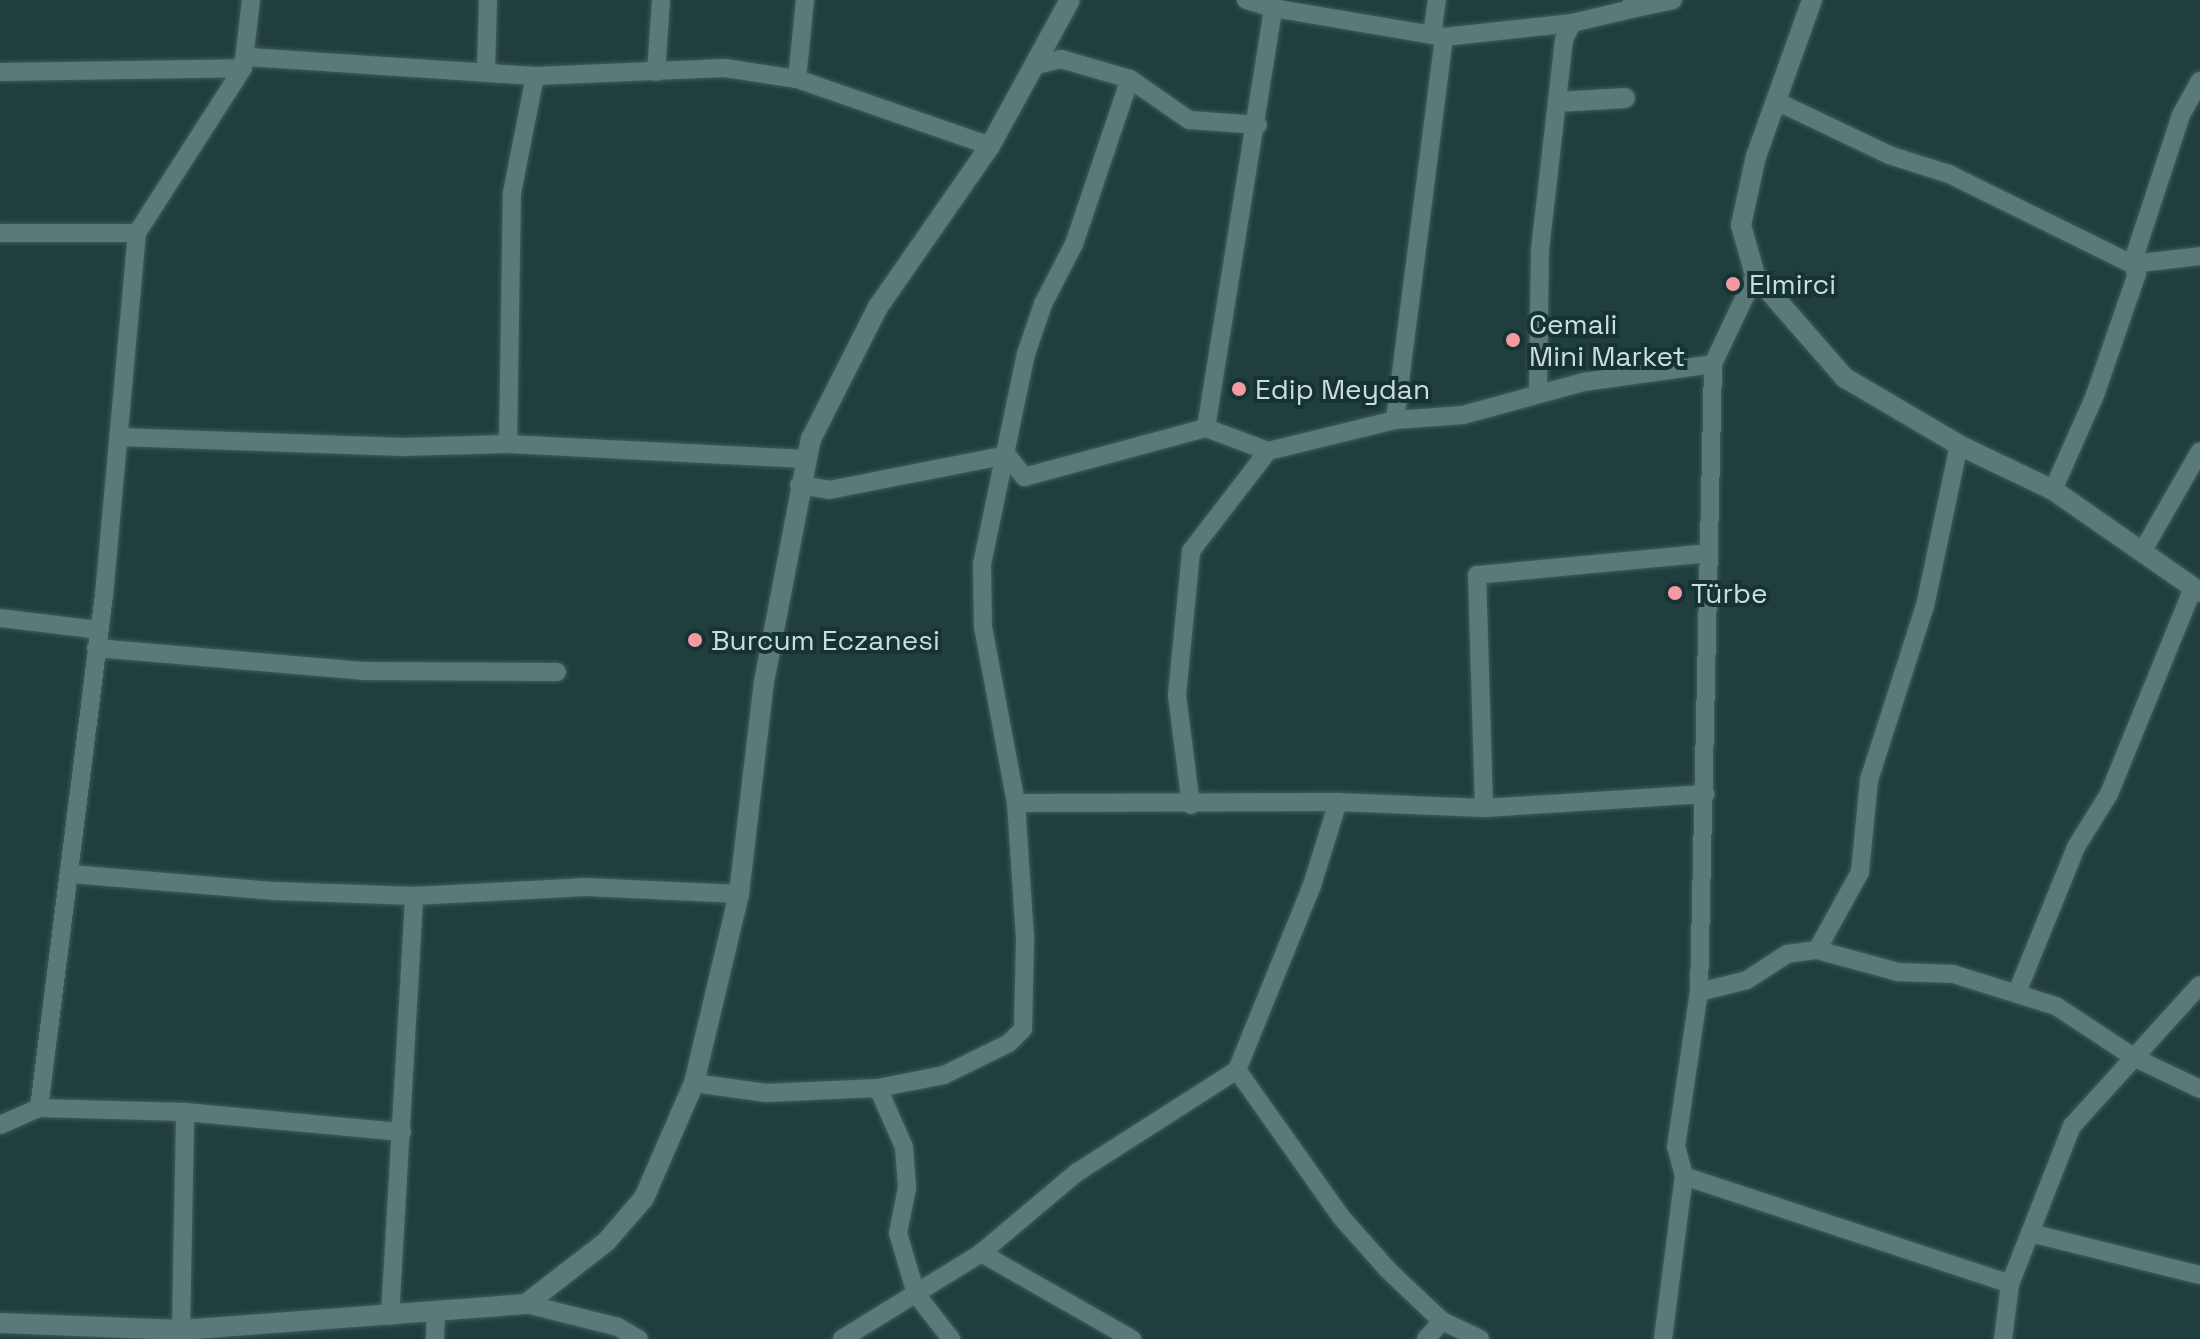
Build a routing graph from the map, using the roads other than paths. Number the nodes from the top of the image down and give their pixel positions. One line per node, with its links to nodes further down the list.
1 (251, 0): 15 (street)
2 (488, 0): 18 (street)
3 (661, 0): 19 (street)
4 (805, 0): 21 (street)
5 (1070, 0): 16 (street)
6 (1246, 0): 11 (street)
7 (1437, 0): 14 (street)
8 (1673, 0): 12 (street)
9 (1801, 0): 10 (street)
10 (1812, 0): 26 (street)
11 (1273, 4): 14 (street); 27 (street)
12 (1632, 4): 13 (street)
13 (1572, 23): 14 (street); 25 (street)
14 (1438, 36): 36 (street)
15 (246, 62): 17 (street); 18 (street); 30 (street)
16 (1037, 65): 22 (street); 28 (street)
17 (0, 72)
18 (486, 72): 20 (street)
19 (656, 72): 20 (street); 21 (street)
20 (535, 76): 39 (street)
21 (797, 79): 28 (street)
22 (1130, 79): 27 (street); 43 (street)
23 (2200, 81): 32 (street)
24 (1625, 98): 25 (street)
25 (1558, 102): 35 (street)
26 (1778, 102): 32 (street); 33 (street)
27 (1258, 125): 37 (street)
28 (990, 146): 44 (street)
29 (0, 233): 30 (street)
30 (137, 233): 38 (street)
31 (2200, 256): 32 (street)
32 (2132, 264): 46 (street)
33 (1755, 275): 34 (street); 40 (street)
34 (1713, 364): 35 (street); 48 (street)
35 (1538, 391): 36 (street)
36 (1395, 420): 41 (street)
37 (1206, 428): 41 (street); 43 (street)
38 (119, 437): 39 (street); 51 (street)
39 (508, 444): 44 (street)
40 (1959, 445): 46 (street); 61 (street)
41 (1268, 451): 56 (street)
42 (2200, 451): 47 (street)
43 (1007, 455): 45 (street); 55 (street)
44 (806, 459): 45 (street)
45 (799, 485): 59 (street)
46 (2053, 490): 47 (street)
47 (2142, 552): 49 (street)
48 (1709, 553): 53 (street); 57 (street)
49 (2196, 590): 63 (street)
50 (0, 618): 51 (street)
51 (98, 639): 52 (street); 58 (street)
52 (557, 672)
53 (1706, 794): 57 (street); 64 (street)
54 (1338, 802): 56 (street); 57 (street); 66 (street)
55 (1016, 803): 56 (street); 68 (street)
56 (1191, 805)
57 (1484, 808)
58 (71, 874): 60 (street); 70 (street)
59 (739, 894): 60 (street); 67 (street)
60 (414, 896): 73 (street)
61 (1817, 950): 63 (street); 64 (street)
62 (2200, 985): 65 (street)
63 (2018, 990): 65 (street)
64 (1699, 992): 74 (street)
65 (2135, 1058): 69 (street); 75 (street)
66 (1237, 1070): 76 (street); 83 (street)
67 (694, 1083): 68 (street); 80 (street)
68 (878, 1088): 79 (street)
69 (2200, 1089)
70 (39, 1108): 71 (street); 72 (street)
71 (185, 1112): 73 (street); 85 (street)
72 (0, 1125)
73 (402, 1132): 82 (street)
74 (1684, 1176): 78 (street); 93 (street)
75 (2030, 1233): 77 (street); 78 (street)
76 (981, 1253): 79 (street); 90 (street)
77 (2200, 1275)
78 (2010, 1284): 94 (street)
79 (916, 1294): 88 (street); 89 (street)
80 (526, 1304): 81 (street); 87 (street)
81 (436, 1313): 82 (street); 86 (street)
82 (390, 1316): 85 (street)
83 (1442, 1321): 91 (street); 92 (street)
84 (0, 1323): 85 (street)
85 (181, 1330)
86 (435, 1339)
87 (639, 1339)
88 (842, 1339)
89 (951, 1339)
90 (1132, 1339)
91 (1426, 1339)
92 (1480, 1339)
93 (1663, 1339)
94 (2003, 1339)

